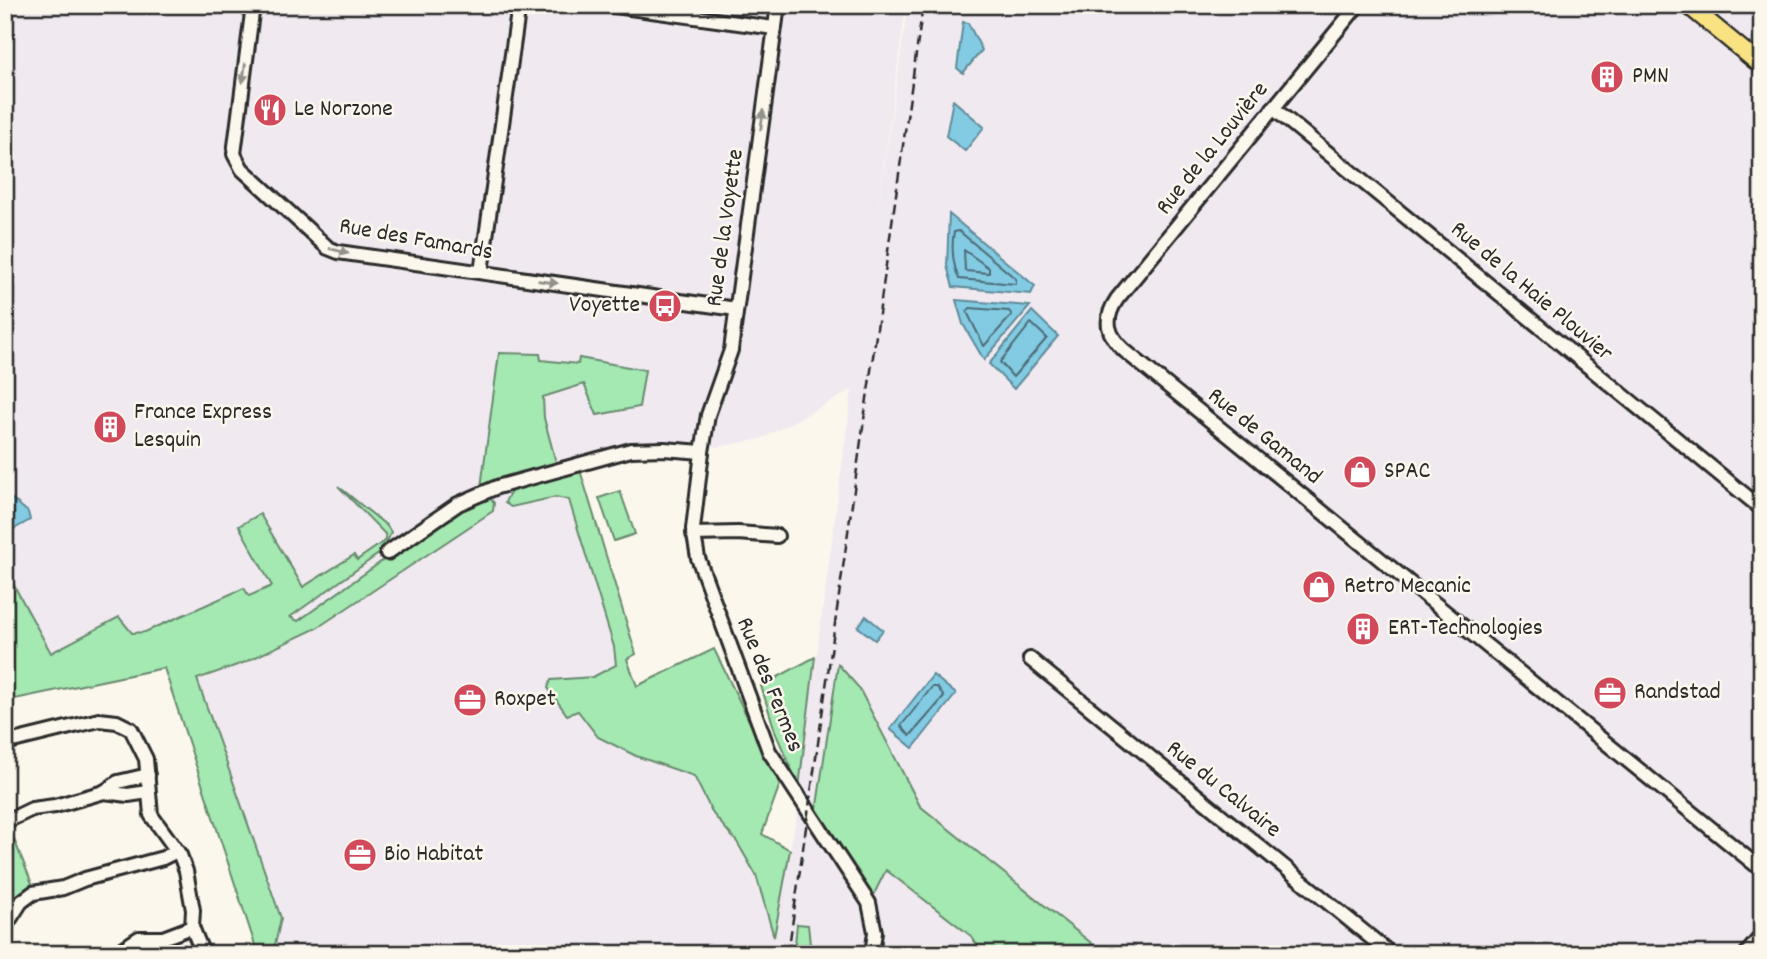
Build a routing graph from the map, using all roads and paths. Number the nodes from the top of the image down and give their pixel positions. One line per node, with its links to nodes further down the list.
1 (253, 5): 12 (street, Rue des Famards, one-way to 12)
2 (519, 5): 12 (street)
3 (608, 5): 8 (street)
4 (778, 5): 8 (street, Rue de la Voyette)
5 (1357, 5): 11 (street, Rue de la Louvière)
6 (1688, 5): 10 (main road)
7 (1702, 5): 9 (main road)
8 (774, 29): 13 (street, Rue de la Voyette, one-way to 8)
9 (1762, 54)
10 (1762, 66)
11 (1273, 108): 14 (street, Rue de la Louvière); 16 (street, Rue de la Haie Plouvier)
12 (481, 272): 13 (street, Rue des Famards, one-way to 13)
13 (736, 309): 15 (street, Rue de la Voyette)
14 (1107, 322): 27 (street, Rue de Gamand)
15 (702, 452): 17 (street, Rue des Fermes); 19 (street)
16 (1762, 509)
17 (693, 534): 18 (street); 33 (street, Rue des Fermes)
18 (777, 536)
19 (387, 553)
20 (1030, 659): 34 (street, Rue du Calvaire)
21 (5, 743): 22 (street)
22 (148, 775): 23 (street); 24 (street)
23 (104, 792): 24 (street); 25 (street)
24 (148, 792): 26 (street)
25 (5, 822)
26 (177, 851): 28 (street); 29 (street)
27 (1762, 870)
28 (5, 927)
29 (192, 927): 31 (street); 32 (street)
30 (1762, 935): 35 (street)
31 (115, 954)
32 (203, 954)
33 (872, 954)
34 (1391, 954)
35 (1746, 954)

